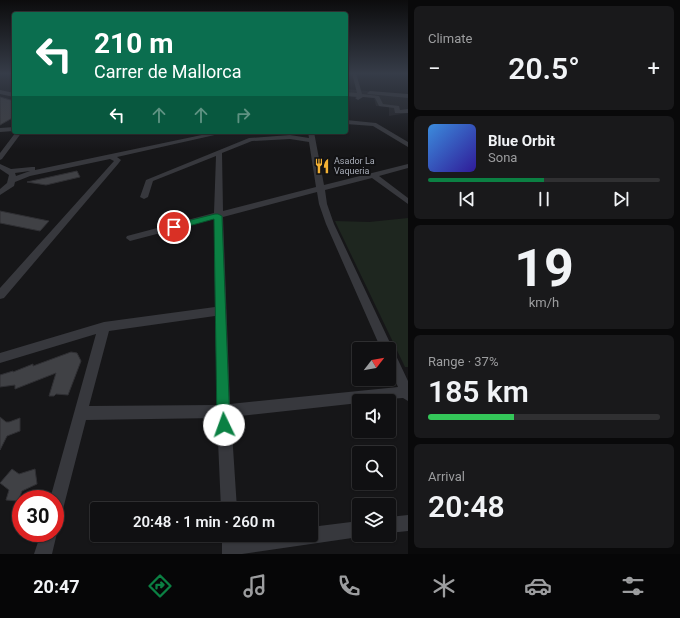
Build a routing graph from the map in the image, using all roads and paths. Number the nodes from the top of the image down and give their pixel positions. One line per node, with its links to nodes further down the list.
1 (406, 98): 7 (street)
2 (378, 99): 5 (street)
3 (390, 99): 5 (street)
4 (391, 99): 6 (street)
5 (388, 106): 6 (street)
6 (397, 107): 7 (street)
7 (408, 111)
8 (348, 122): 17 (street)
9 (0, 130): 10 (street); 16 (street)
10 (12, 131)
11 (12, 134): 16 (street)
12 (13, 134): 21 (street)
13 (197, 134): 24 (street)
14 (214, 134): 20 (street)
15 (312, 136): 19 (street); 27 (street)
16 (7, 138): 18 (street)
17 (408, 145)
18 (0, 147)
19 (219, 152): 29 (street); 31 (street)
20 (110, 156): 26 (street); 33 (street)
21 (0, 158)
22 (0, 166): 24 (street)
23 (408, 166): 25 (street)
24 (11, 171): 26 (street)
25 (373, 175): 27 (street); 30 (street)
26 (12, 180): 28 (street)
27 (320, 190): 31 (street); 36 (street)
28 (0, 193)
29 (144, 197)
30 (408, 202)
31 (218, 216): 32 (street); 34 (street)
32 (130, 238)
33 (0, 295)
34 (220, 311): 35 (street); 40 (street)
35 (104, 327): 37 (street); 41 (street)
36 (384, 342)
37 (0, 358)
38 (396, 369): 39 (street)
39 (407, 393): 40 (street)
40 (223, 411): 41 (street); 43 (street)
41 (81, 413): 42 (street)
42 (60, 490)
43 (229, 502)
44 (408, 523): 45 (street)
45 (396, 524)
46 (352, 531): 48 (street)
47 (46, 542): 49 (street)
48 (231, 545)
49 (43, 554)

